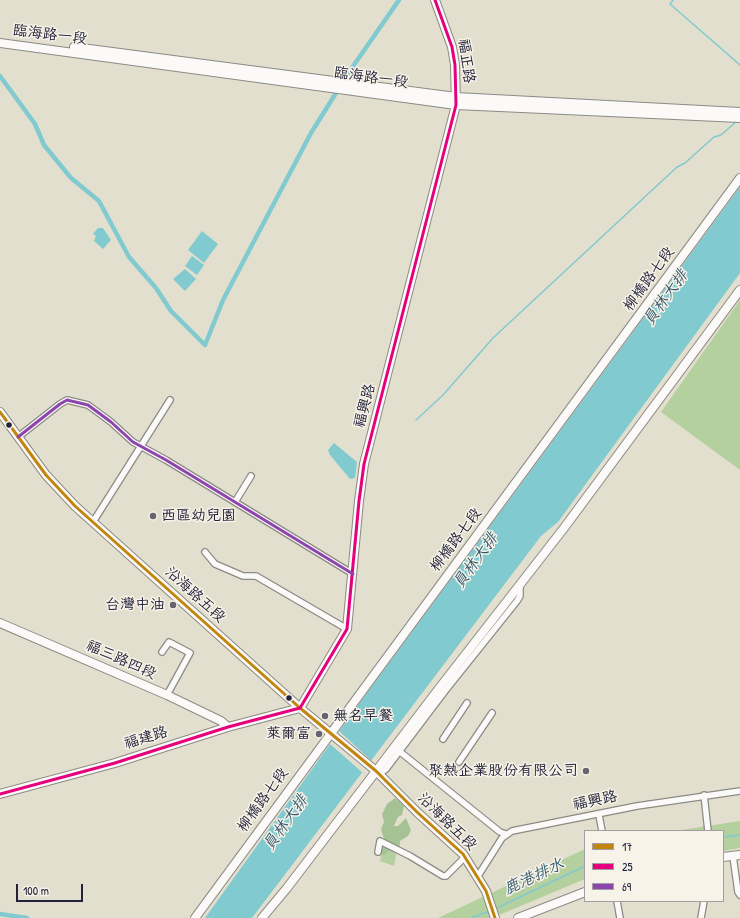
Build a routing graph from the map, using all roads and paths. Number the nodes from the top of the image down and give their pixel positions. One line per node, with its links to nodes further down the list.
1 (435, 0): 4 (main road, 福正路)
2 (0, 37): 4 (main road, 臨海路一段)
3 (0, 43): 4 (main road, 臨海路一段)
4 (456, 101): 5 (main road, 臨海路一段); 6 (main road, 臨海路一段); 17 (main road, 福興路)
5 (740, 112)
6 (740, 118)
7 (740, 178): 27 (main road, 柳橋路七段)
8 (740, 290): 18 (main road)
9 (170, 400): 12 (street)
10 (0, 412): 11 (main road, 沿海路五段)
11 (18, 437): 12 (street); 15 (main road, 沿海路五段)
12 (141, 446): 14 (street); 15 (street)
13 (251, 476): 14 (street)
14 (236, 502): 17 (street)
15 (93, 522): 24 (main road, 沿海路五段)
16 (205, 552): 20 (street)
17 (353, 574): 20 (main road, 福興路)
18 (520, 585): 29 (street); 31 (main road)
19 (0, 623): 22 (main road, 福三路四段)
20 (347, 629): 24 (main road, 福興路)
21 (162, 652): 22 (street)
22 (167, 695): 26 (main road, 福三路四段)
23 (467, 703): 28 (street)
24 (300, 708): 26 (main road, 福建路); 27 (main road, 沿海路五段)
25 (492, 713): 30 (street)
26 (228, 727): 33 (main road, 福建路)
27 (332, 736): 31 (main road, 沿海路五段); 49 (main road, 柳橋路七段)
28 (443, 739)
29 (398, 751): 31 (street); 38 (street)
30 (459, 762)
31 (376, 771): 41 (main road, 沿海路五段); 50 (main road)
32 (740, 791): 34 (street, 福興路)
33 (0, 794)
34 (704, 795): 35 (street, 福興路); 36 (street)
35 (599, 815): 37 (street); 38 (street, 福興路)
36 (708, 829)
37 (602, 830)
38 (506, 834): 43 (street)
39 (378, 852): 41 (street)
40 (736, 856): 42 (main road); 45 (street)
41 (465, 857): 43 (main road, 沿海路五段)
42 (724, 858)
43 (478, 876): 48 (main road, 沿海路五段)
44 (584, 892): 51 (main road)
45 (740, 895)
46 (617, 902): 52 (street)
47 (704, 902): 53 (street)
48 (495, 915)
49 (195, 918)
50 (262, 918)
51 (518, 918)
52 (620, 918)
53 (701, 918)

